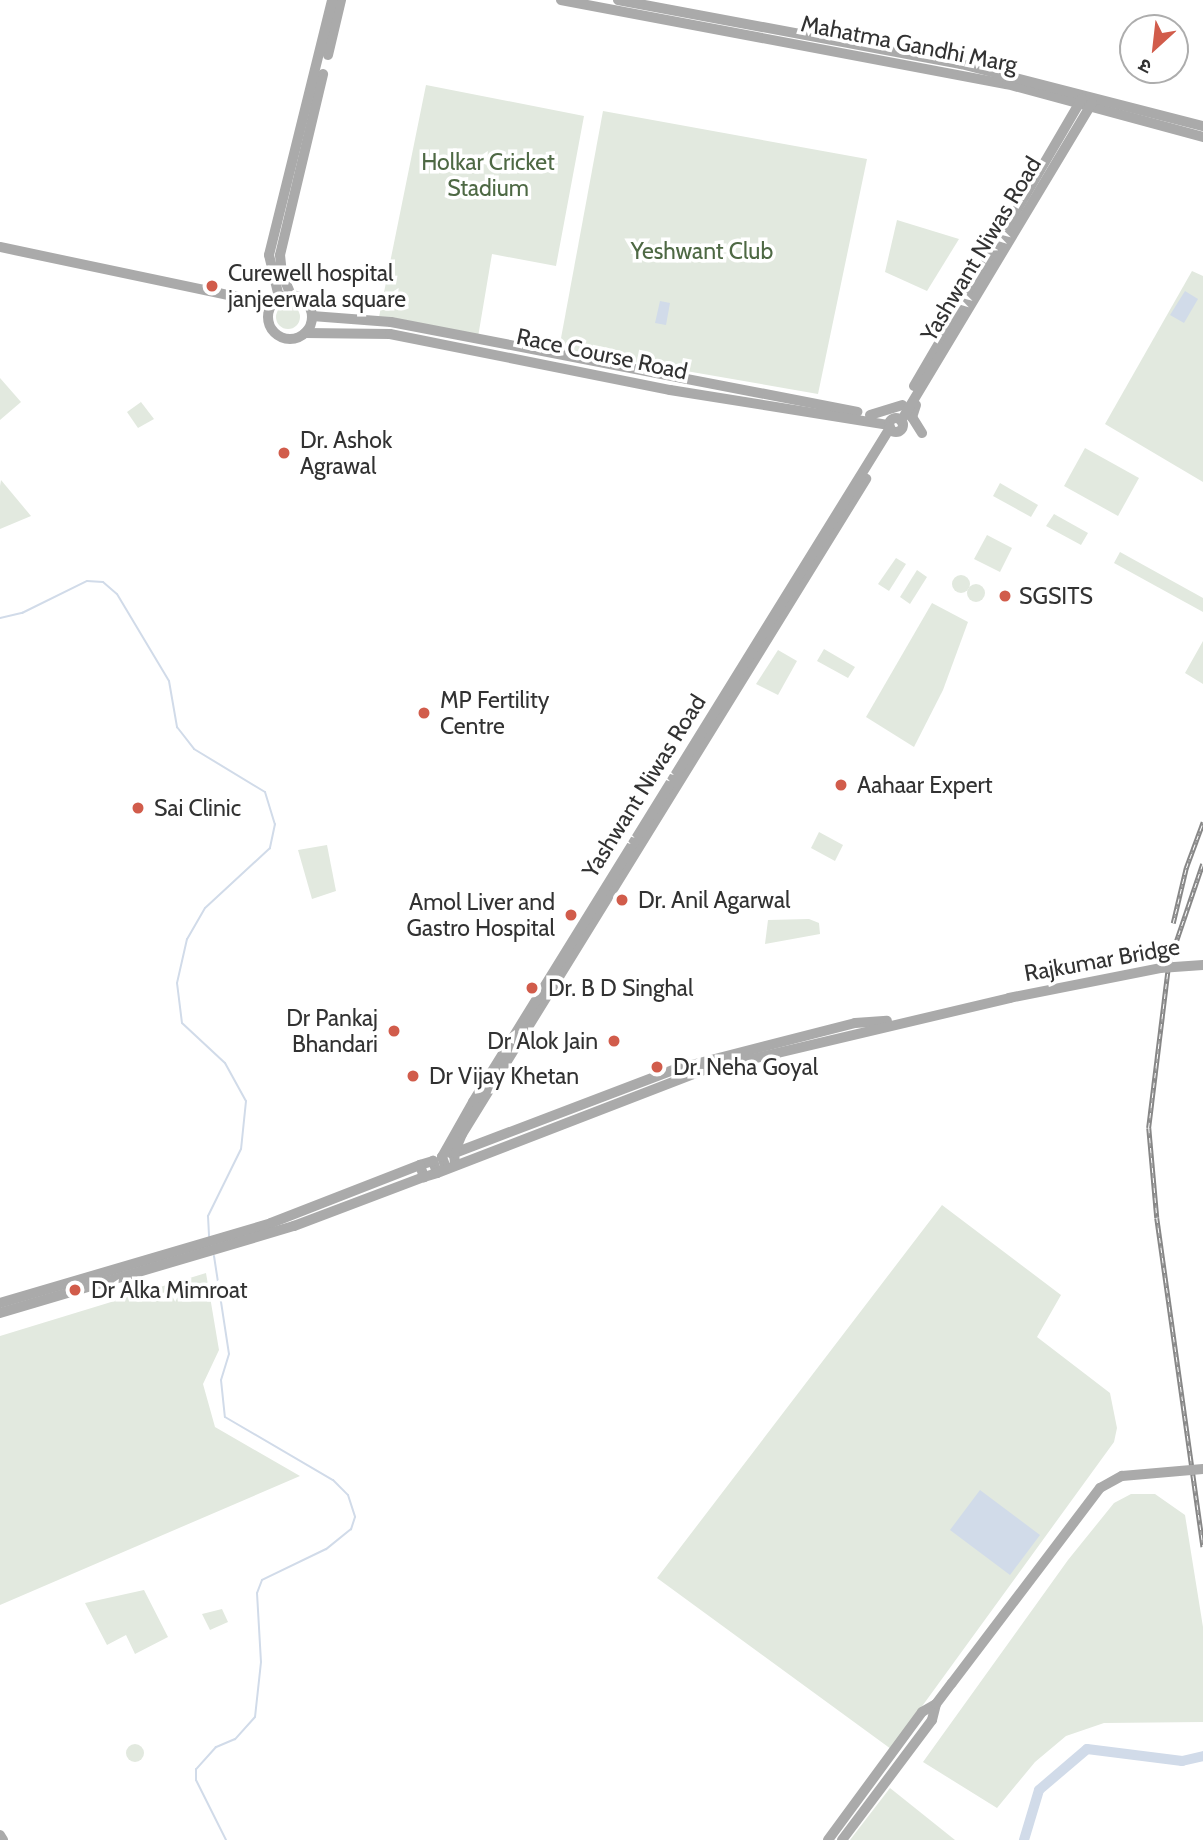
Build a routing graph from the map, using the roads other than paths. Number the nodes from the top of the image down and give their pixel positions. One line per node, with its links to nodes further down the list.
1 (332, 0): 10 (main road)
2 (341, 0): 9 (main road)
3 (561, 0): 5 (main road, Mahatma Gandhi Marg)
4 (618, 0): 5 (main road, Mahatma Gandhi Marg)
5 (1087, 100): 6 (main road, Mahatma Gandhi Marg); 7 (main road, Mahatma Gandhi Marg); 13 (main road, Yashwant Niwas Road); 14 (main road, Yashwant Niwas Road)
6 (1203, 126)
7 (1203, 137)
8 (0, 247): 10 (main road)
9 (292, 295): 10 (main road); 11 (main road)
10 (275, 301): 12 (main road)
11 (312, 316): 12 (main road); 15 (main road, Race Course Road)
12 (305, 333): 15 (main road, Race Course Road)
13 (918, 393): 16 (main road, Yashwant Niwas Road); 17 (main road)
14 (902, 405): 15 (main road); 16 (main road, Yashwant Niwas Road)
15 (870, 418): 16 (main road, Race Course Road); 18 (main road)
16 (894, 424): 18 (main road, Yashwant Niwas Road); 20 (main road, Yashwant Niwas Road)
17 (922, 433)
18 (873, 454): 20 (main road, Yashwant Niwas Road)
19 (1203, 965): 20 (main road, Rajkumar Bridge, bridge)
20 (444, 1163): 21 (main road); 22 (main road)
21 (420, 1165): 22 (main road); 23 (main road)
22 (424, 1177): 23 (main road)
23 (217, 1243): 24 (main road)
24 (200, 1247): 25 (main road); 26 (main road)
25 (0, 1303)
26 (0, 1313)
27 (1203, 1469): 28 (main road, bridge)
28 (936, 1704): 31 (main road); 32 (main road)
29 (0, 1835): 30 (main road)
30 (3, 1840)
31 (828, 1840)
32 (842, 1840)

